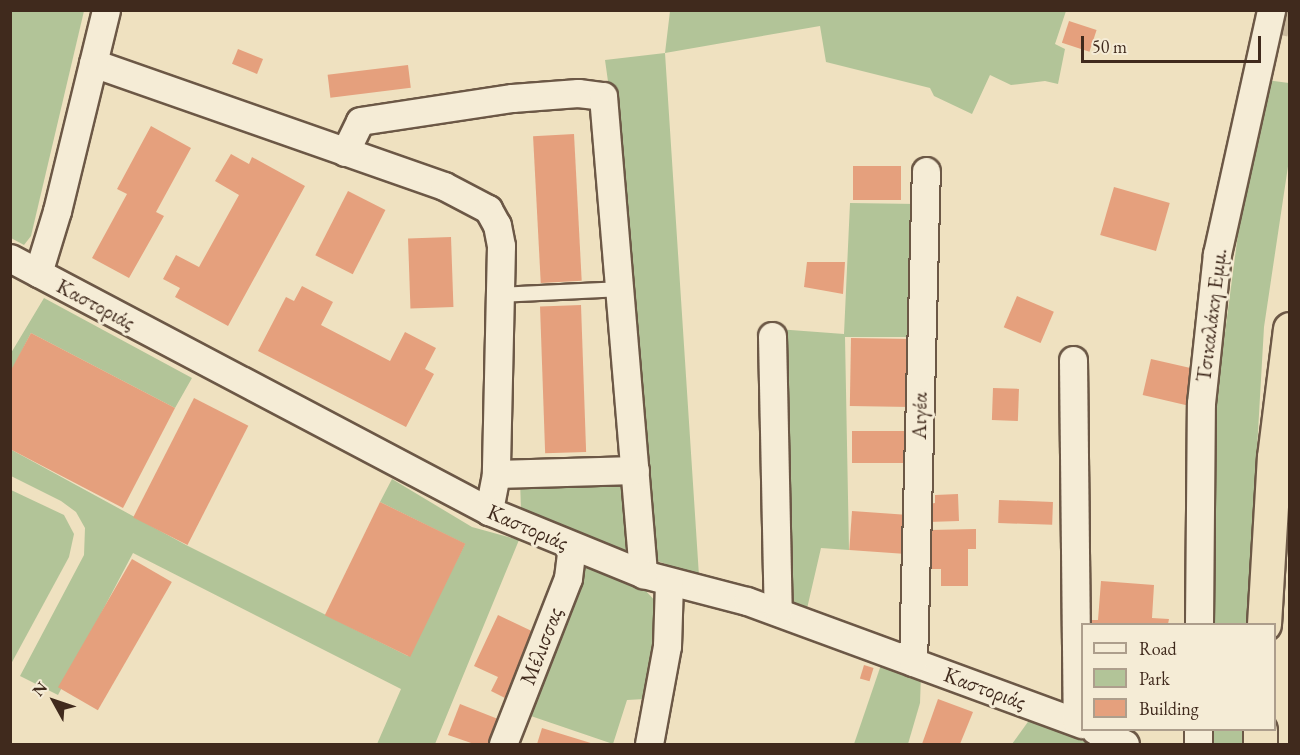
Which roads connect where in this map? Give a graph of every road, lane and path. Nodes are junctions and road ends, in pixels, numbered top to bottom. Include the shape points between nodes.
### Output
1 (106, 10) edge
2 (1271, 10) edge
3 (93, 63) junction
4 (345, 152) junction
5 (926, 171) dead end
6 (10, 258) edge
7 (38, 273) junction
8 (621, 289) junction
9 (500, 295) junction
10 (1290, 329) edge
11 (772, 336) dead end
12 (1073, 360) dead end
13 (635, 470) junction
14 (496, 474) junction
15 (489, 511) junction
16 (572, 546) junction
17 (643, 574) junction
18 (669, 583) junction
19 (778, 611) junction
20 (1082, 623) edge
21 (1199, 623) edge
22 (1264, 623) edge
23 (913, 662) junction
24 (1081, 724) edge
25 (1098, 731) edge
26 (503, 744) edge
27 (649, 744) edge
28 (1125, 744) edge

1 - 3 street
2 - 21 street, Τσικαλάκη Εμμ. via 1217,254 1201,403
3 - 4 street
3 - 7 street via 52,234
4 - 8 street via 360,122 512,98 578,93 603,96
4 - 9 street via 465,194 484,205 499,232
5 - 23 street, Αιγέα
6 - 7 street, Καστοριάς
7 - 15 street, Καστοριάς
8 - 9 lane
8 - 13 street
9 - 14 street
10 - 22 highway via 1274,457
11 - 19 street
12 - 20 street
13 - 14 street
13 - 17 street
14 - 15 street
15 - 16 street, Καστοριάς
16 - 17 street, Καστοριάς
16 - 26 street, Μέλισσας via 568,578
17 - 18 street, Καστοριάς
18 - 19 street, Καστοριάς via 734,596
18 - 27 street via 667,646
19 - 23 street, Καστοριάς
23 - 24 street, Καστοριάς
25 - 28 street, Καστοριάς

